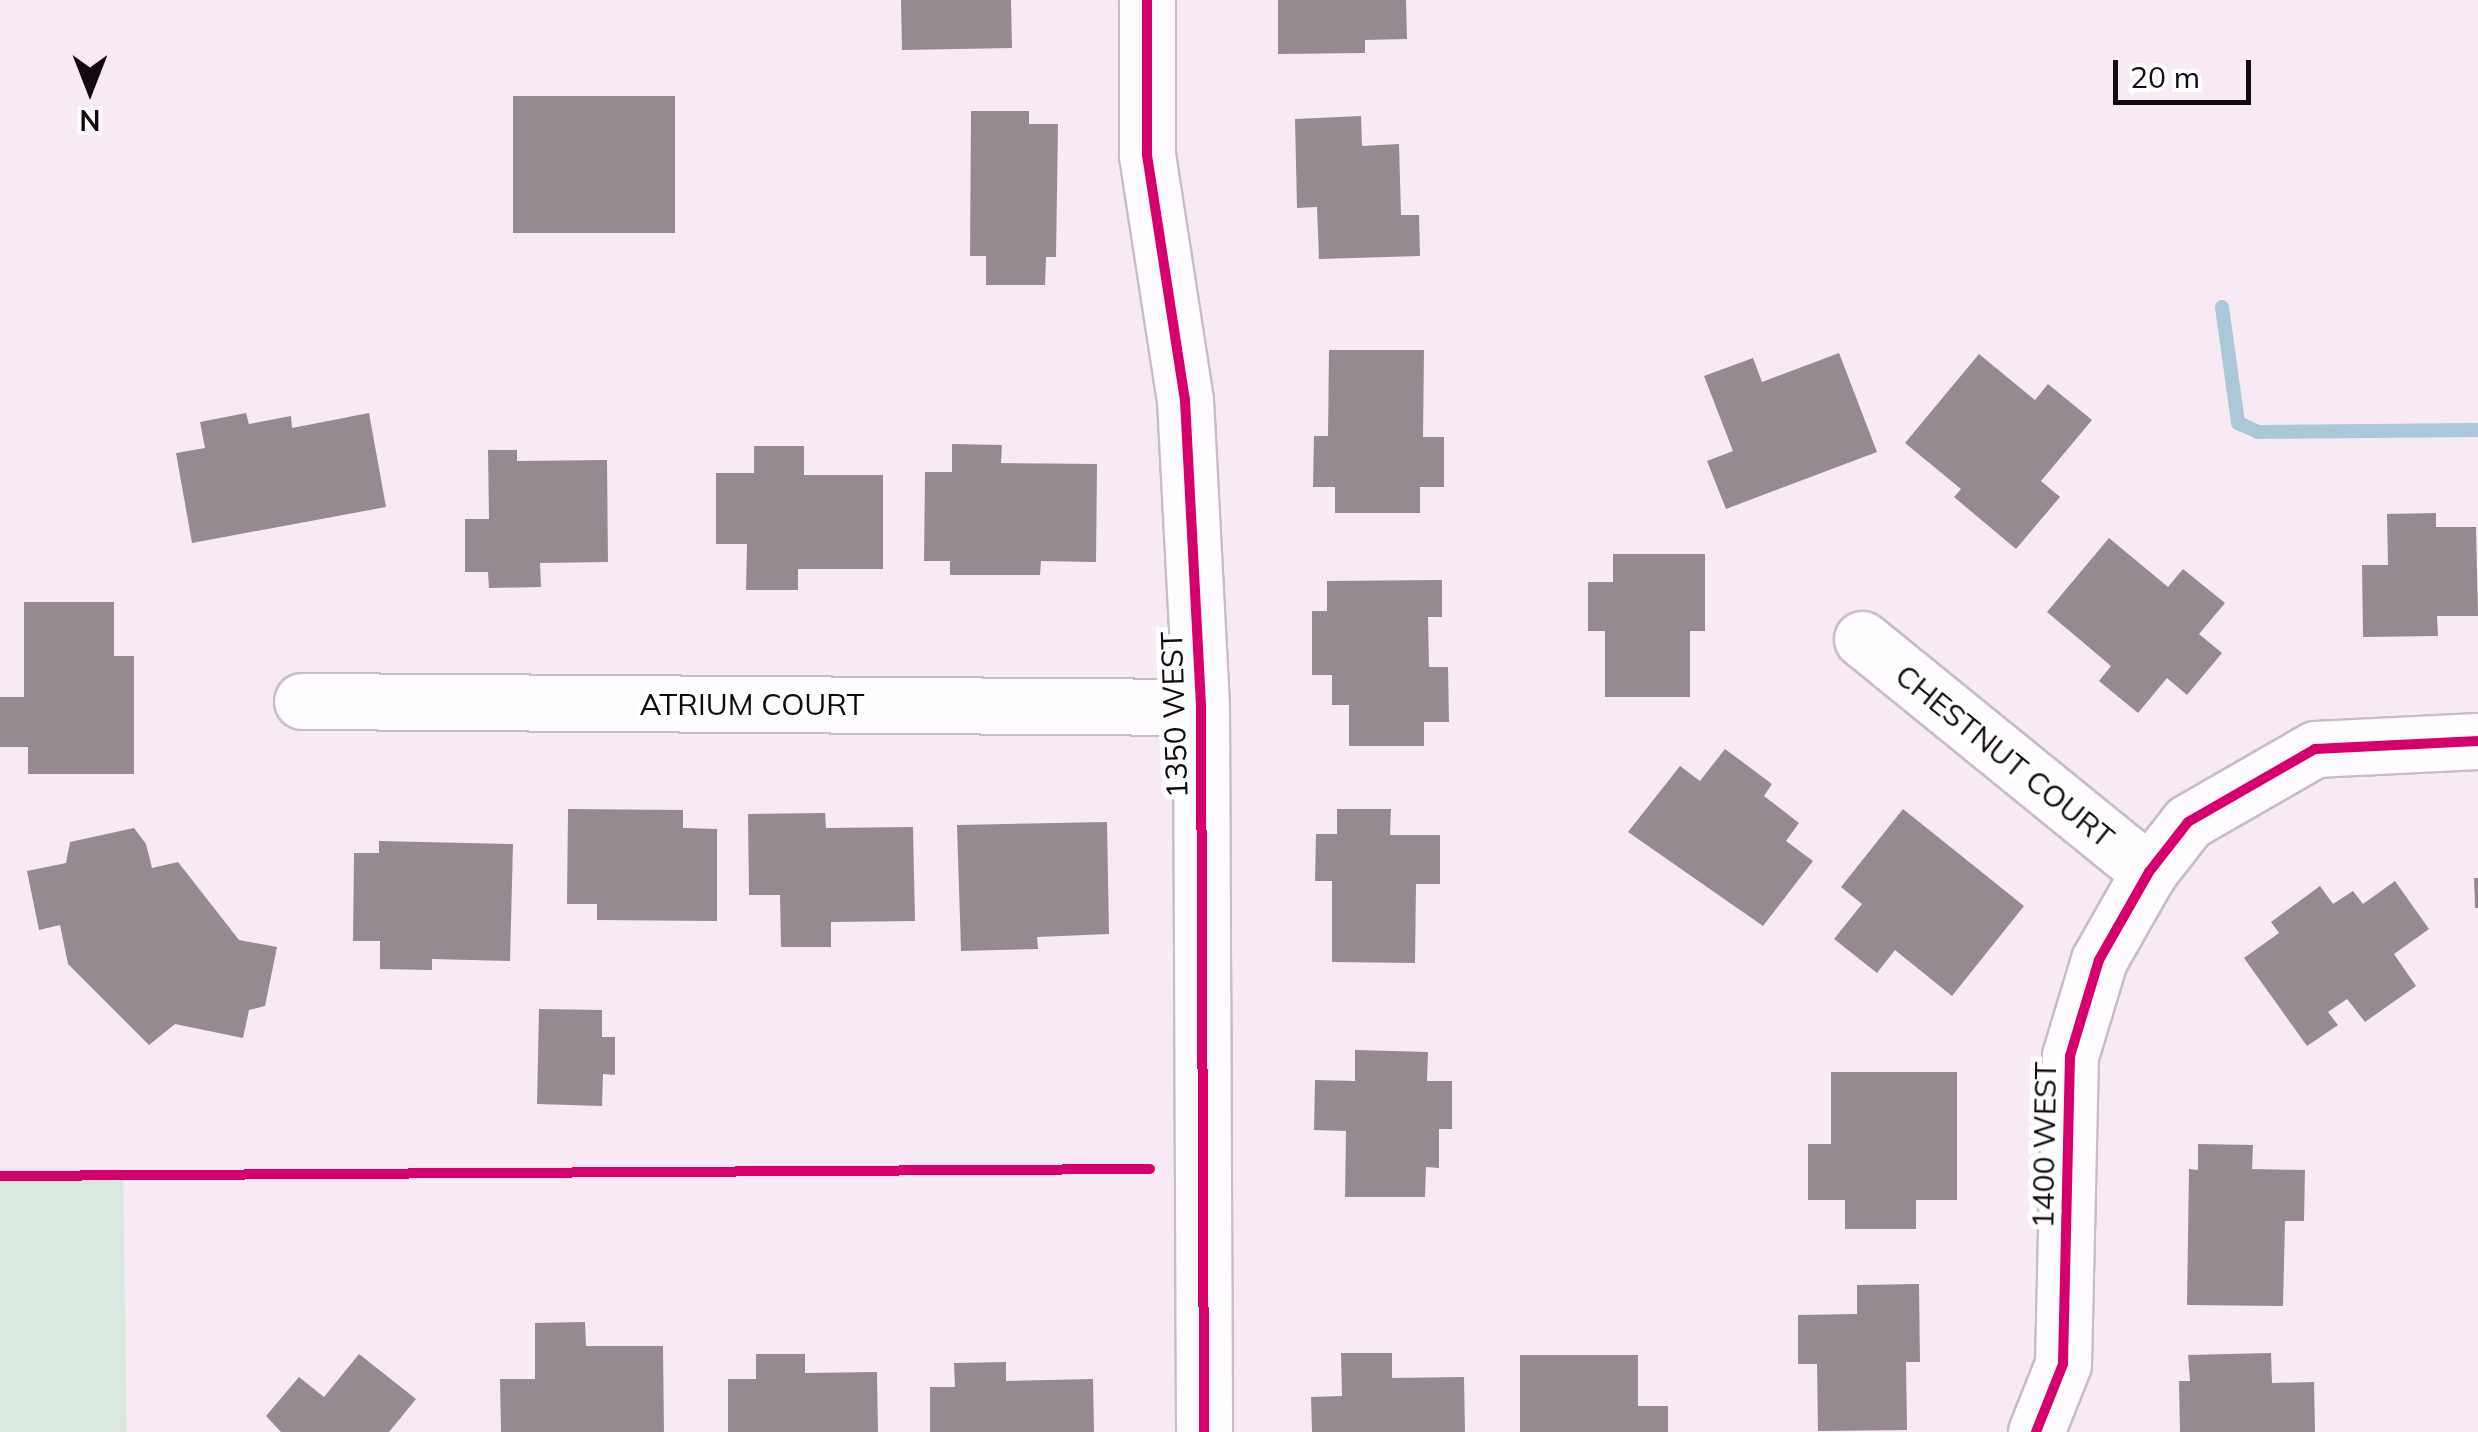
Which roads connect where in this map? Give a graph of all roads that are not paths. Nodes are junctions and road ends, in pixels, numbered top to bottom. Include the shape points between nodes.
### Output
1 (1147, 0) edge
2 (1862, 639) dead end
3 (302, 701) dead end
4 (1201, 707) junction
5 (2478, 741) edge
6 (2149, 872) junction
7 (1204, 1432) edge
8 (2036, 1432) edge

1 - 4 street, 1350 WEST via 1147,155 1185,400
2 - 6 street, CHESTNUT COURT
3 - 4 street, ATRIUM COURT
4 - 7 street, 1350 WEST
5 - 6 street, 1400 WEST via 2315,749 2188,822
6 - 8 street, 1400 WEST via 2099,960 2070,1056 2063,1364

